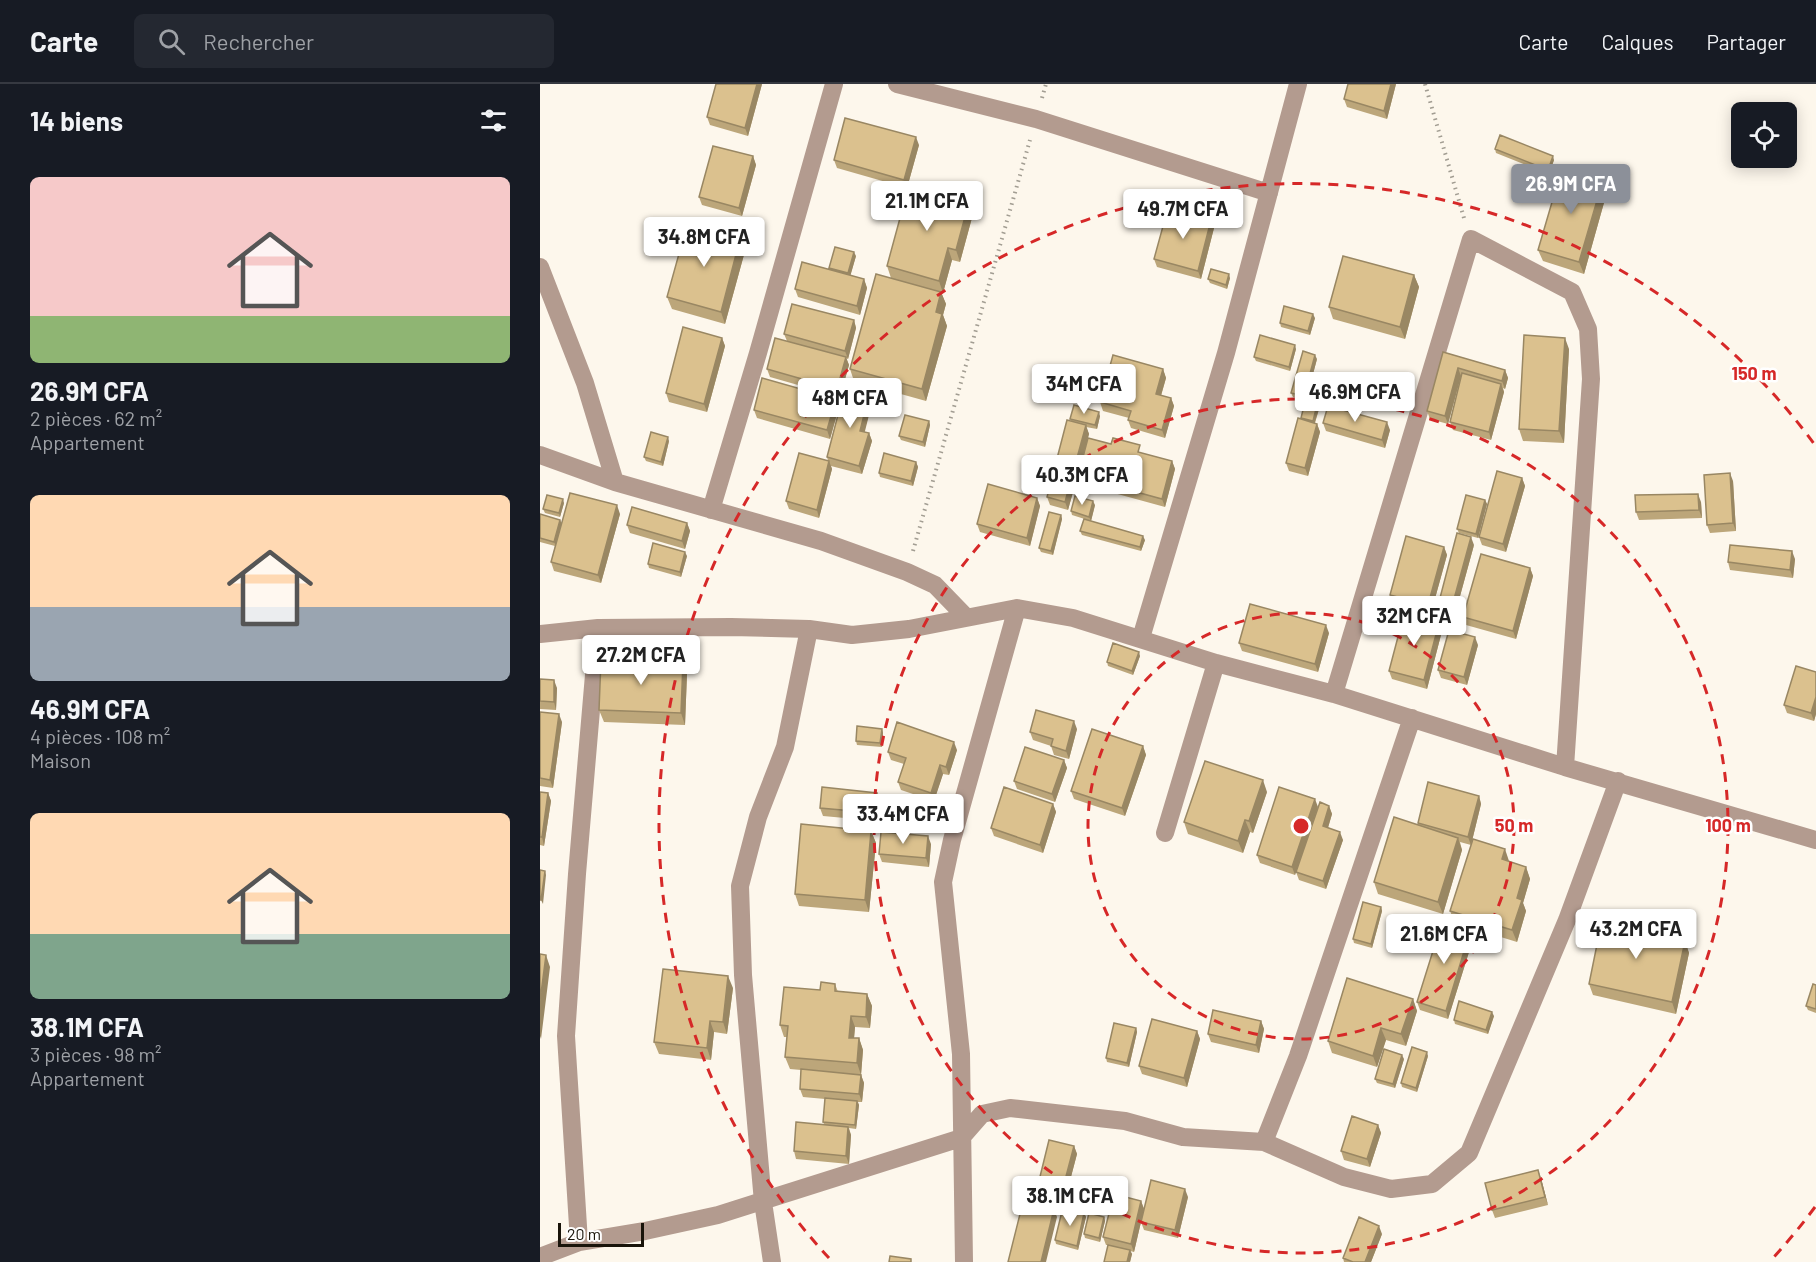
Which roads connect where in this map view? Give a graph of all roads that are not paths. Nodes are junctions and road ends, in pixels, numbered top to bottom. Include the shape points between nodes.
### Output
1 (834, 84) edge
2 (897, 84) edge
3 (1298, 84) edge
4 (1269, 193) junction
5 (540, 267) edge
6 (540, 455) edge
7 (615, 483) junction
8 (711, 510) junction
9 (1017, 608) junction
10 (965, 616) junction
11 (598, 628) junction
12 (809, 628) junction
13 (540, 634) edge
14 (1141, 638) junction
15 (1216, 663) junction
16 (1334, 694) junction
17 (1412, 718) junction
18 (1565, 767) junction
19 (1618, 781) junction
20 (1165, 833) dead end
21 (1816, 840) edge
22 (961, 1138) junction
23 (1264, 1142) junction
24 (763, 1202) junction
25 (579, 1242) junction
26 (540, 1257) edge
27 (772, 1262) edge
28 (964, 1262) edge

1 - 8 street
2 - 4 street via 1036,119
3 - 4 street
4 - 14 street
5 - 7 street via 585,383
6 - 7 street
7 - 8 street
8 - 10 street via 821,541 907,572 935,585
9 - 10 street
9 - 14 street via 1073,618
9 - 22 street via 943,882 961,1054
10 - 12 street via 909,629 852,635
11 - 12 street
11 - 13 street
11 - 25 street via 566,1036
12 - 24 street via 785,747 758,817 740,886 743,975
14 - 15 street
15 - 16 street
15 - 20 street
16 - 17 street
16 - 18 street via 1471,238 1572,292 1588,328 1591,379
17 - 18 street
17 - 23 street via 1298,1056
18 - 19 street
19 - 21 street
19 - 23 street via 1567,920 1469,1153 1432,1184 1391,1189 1344,1177
22 - 23 street via 982,1114 1010,1108 1125,1121 1184,1137
22 - 24 street
22 - 28 street
24 - 25 street via 645,1231
24 - 27 street
25 - 26 street

